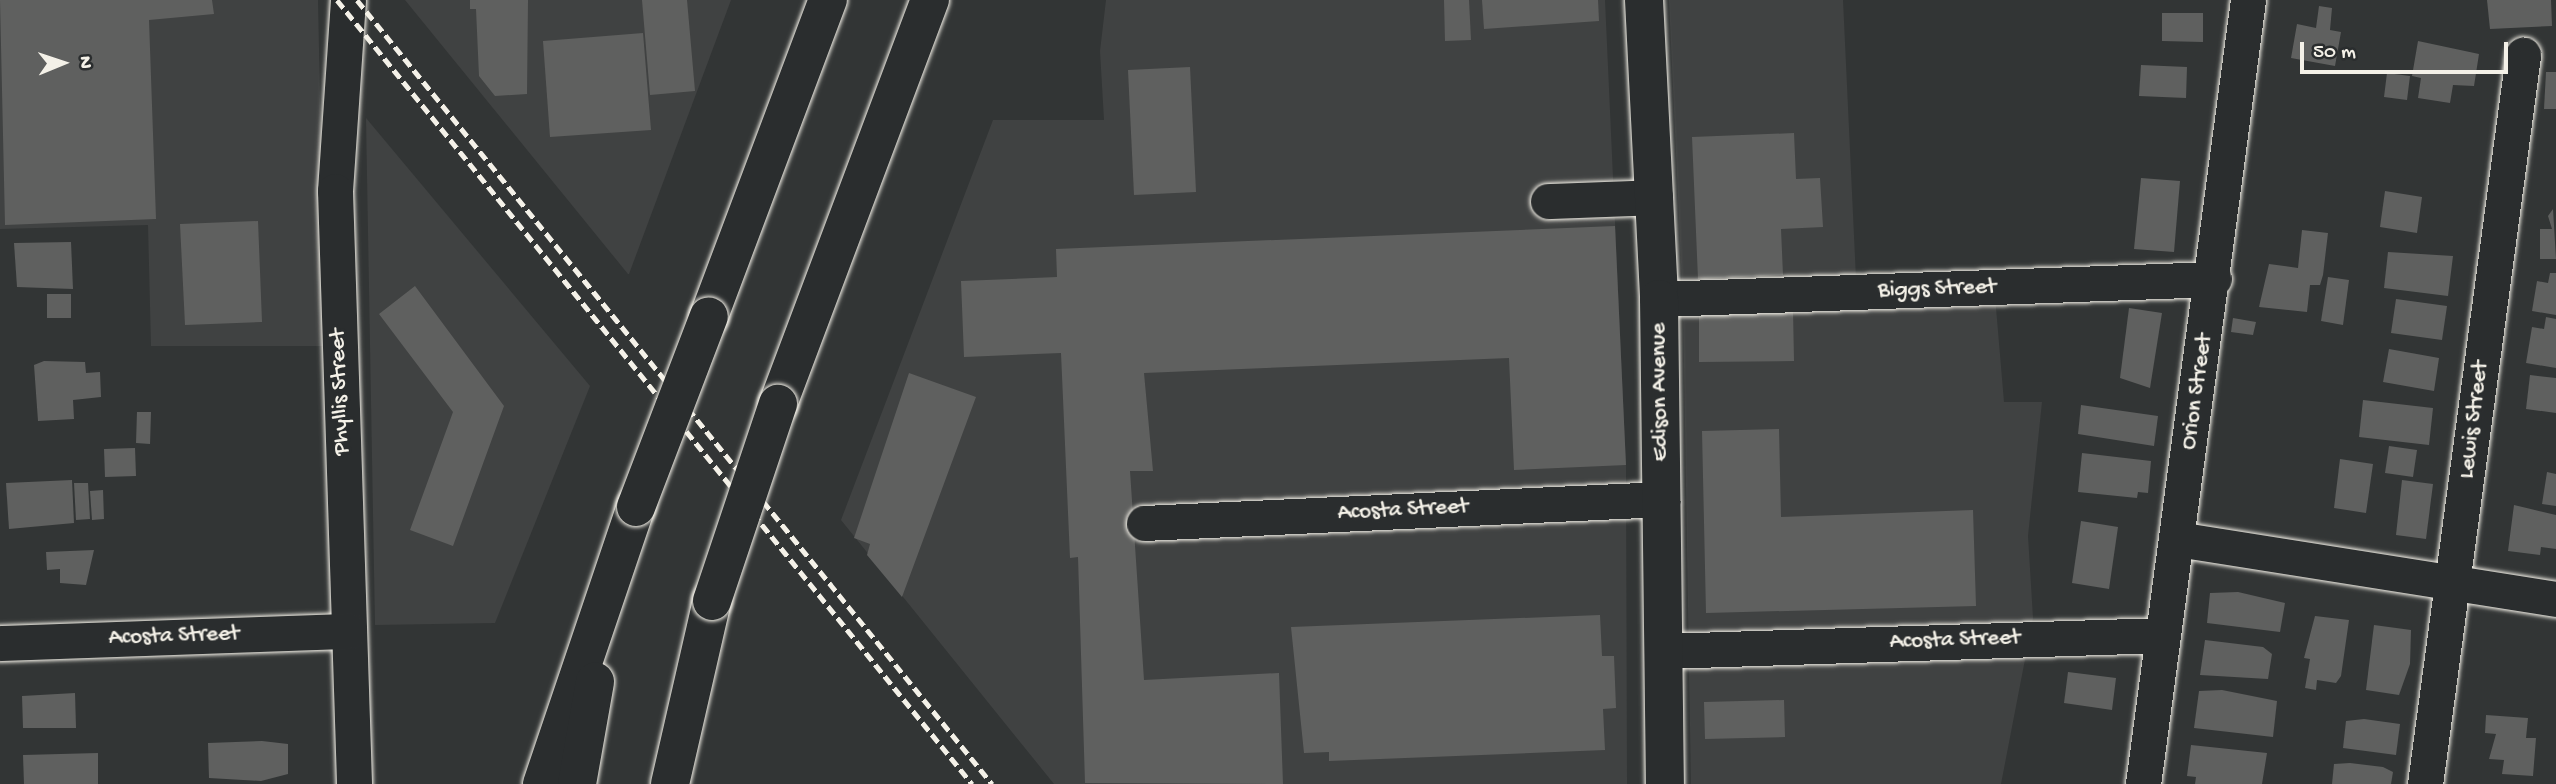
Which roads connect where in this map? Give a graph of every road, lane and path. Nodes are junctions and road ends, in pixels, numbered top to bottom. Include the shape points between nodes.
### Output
1 (348, 0) edge
2 (828, 0) edge
3 (930, 0) edge
4 (1644, 0) edge
5 (2248, 0) edge
6 (2523, 55) dead end
7 (1655, 197) junction
8 (1548, 201) dead end
9 (2214, 279) junction
10 (1660, 299) junction
11 (1662, 499) junction
12 (636, 507) junction
13 (1144, 523) dead end
14 (2177, 539) junction
15 (2454, 582) junction
16 (2556, 599) edge
17 (712, 601) junction
18 (349, 631) junction
19 (2163, 635) junction
20 (0, 643) edge
21 (1663, 651) junction
22 (354, 784) edge
23 (542, 784) edge
24 (577, 784) edge
25 (670, 784) edge
26 (689, 784) edge
27 (1665, 784) edge
28 (2143, 784) edge
29 (2426, 784) edge

1 - 18 street, Phyllis Street via 334,180
2 - 12 main road, bridge
3 - 17 main road, bridge via 778,404
4 - 7 main road, Edison Avenue
5 - 9 street, Orion Street
6 - 15 street, Lewis Street
7 - 8 street
7 - 10 main road, Edison Avenue
9 - 10 street, Biggs Street
9 - 14 street, Orion Street
10 - 11 main road, Edison Avenue
11 - 13 street, Acosta Street
11 - 21 main road, Edison Avenue
12 - 23 main road
12 - 24 main road
14 - 15 street
14 - 19 street, Orion Street
15 - 16 street
15 - 29 street, Lewis Street
17 - 25 main road
17 - 26 main road
18 - 20 street, Acosta Street
18 - 22 street, Phyllis Street
19 - 21 street, Acosta Street
19 - 28 street, Orion Street
21 - 27 main road, Edison Avenue

